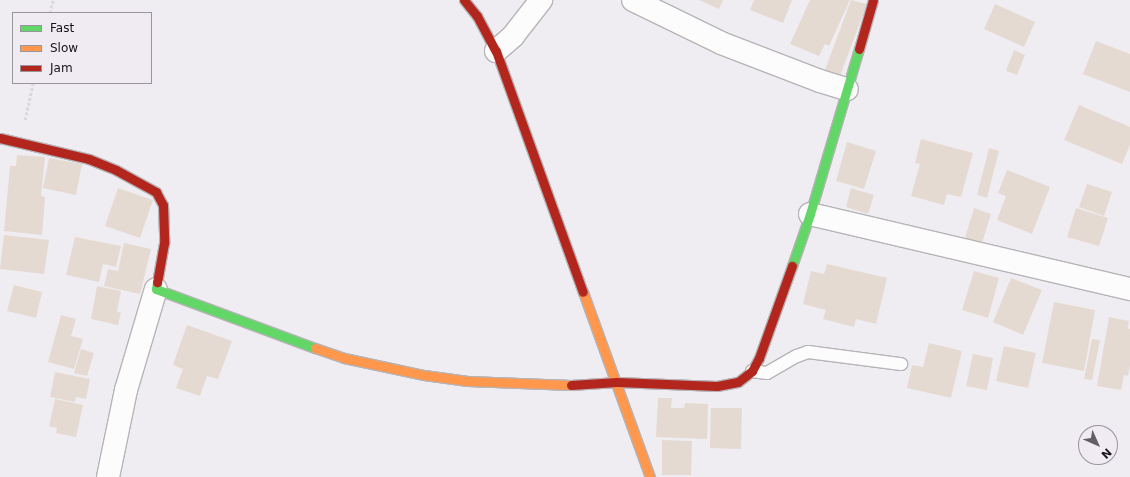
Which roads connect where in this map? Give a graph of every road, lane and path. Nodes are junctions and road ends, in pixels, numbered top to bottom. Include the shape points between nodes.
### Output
1 (53, 0) edge
2 (464, 0) edge
3 (541, 0) edge
4 (632, 0) edge
5 (873, 0) edge
6 (50, 12) edge
7 (496, 51) junction
8 (33, 84) edge
9 (847, 89) junction
10 (0, 138) edge
11 (21, 142) junction
12 (810, 214) junction
13 (156, 289) junction
14 (1130, 289) edge
15 (901, 364) dead end
16 (752, 371) junction
17 (617, 382) junction
18 (108, 477) edge
19 (650, 477) edge

1 - 6 path
2 - 7 street via 477,16
3 - 7 street via 513,36
4 - 9 street via 721,43
5 - 9 street
7 - 17 street
8 - 11 path
9 - 12 street
10 - 11 street
11 - 13 street via 89,159 116,170 156,192 163,205 164,243
12 - 14 street
12 - 16 street
13 - 17 street via 344,358 379,366 468,381 560,386
13 - 18 street via 126,390
15 - 16 lane via 808,352 767,373
16 - 17 street via 738,382 717,386
17 - 19 street

